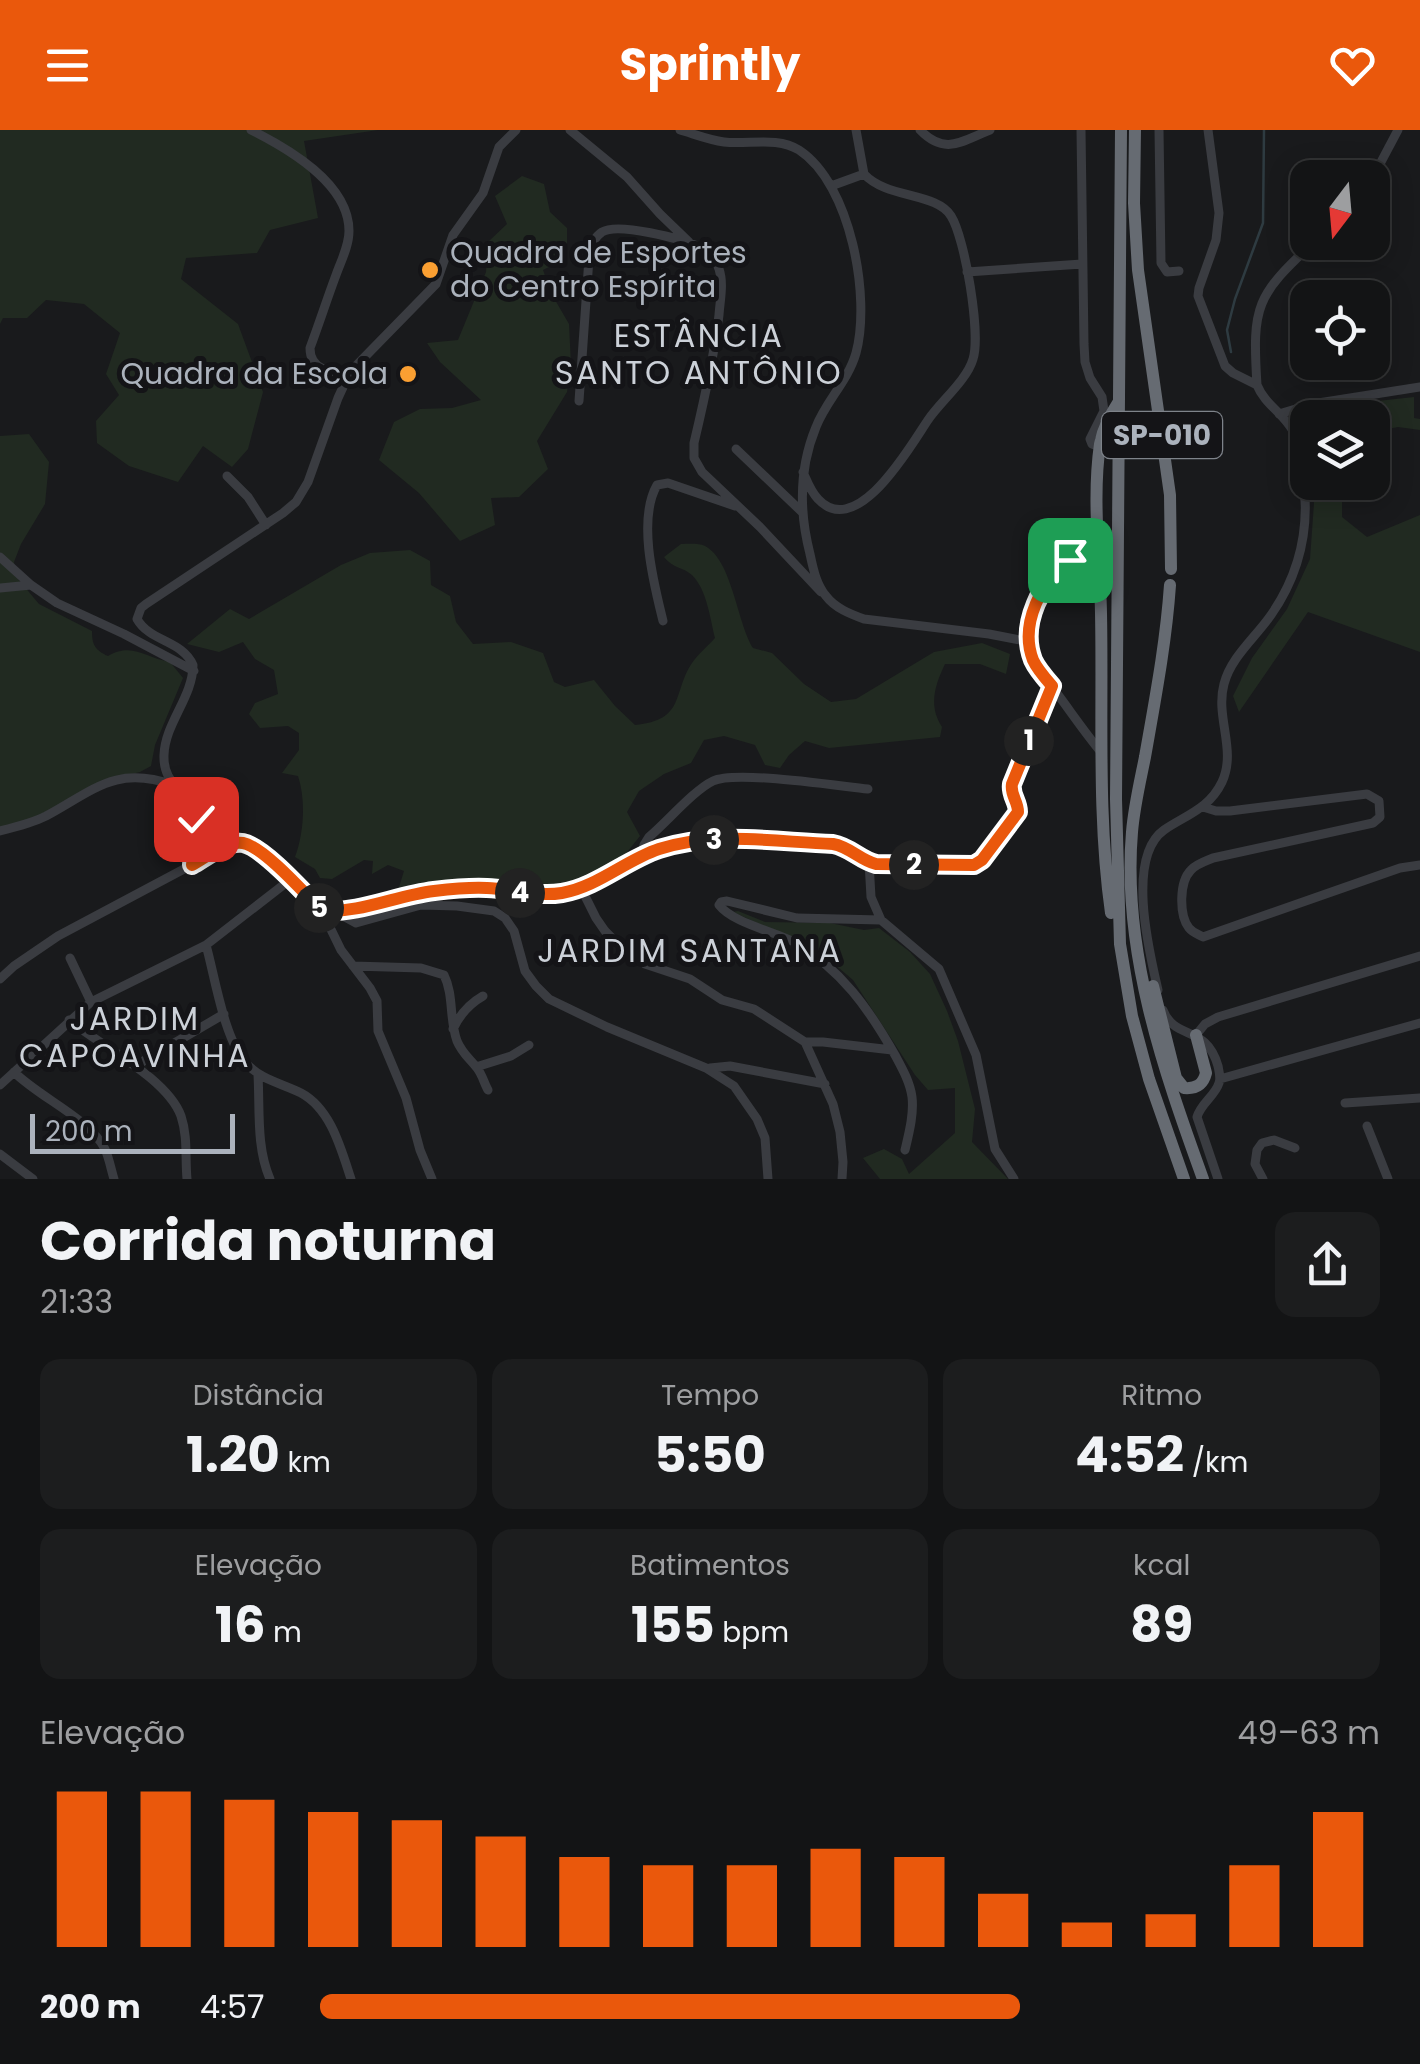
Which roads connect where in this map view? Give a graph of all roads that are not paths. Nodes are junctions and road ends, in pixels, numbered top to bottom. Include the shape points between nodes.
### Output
1 (251, 130) edge
2 (516, 130) edge
3 (570, 130) edge
4 (680, 130) edge
5 (856, 130) edge
6 (920, 130) edge
7 (990, 130) edge
8 (1081, 130) edge
9 (1121, 130) edge
10 (1134, 130) edge
11 (1159, 130) edge
12 (1208, 130) edge
13 (1398, 130) edge
14 (1382, 160) edge
15 (864, 174) junction
16 (831, 186) junction
17 (691, 244) junction
18 (1296, 260) edge
19 (1082, 264) junction
20 (1179, 271) dead end
21 (968, 272) junction
22 (350, 372) junction
23 (1257, 385) junction
24 (1420, 387) edge
25 (579, 401) dead end
26 (1118, 402) junction
27 (1279, 414) junction
28 (1100, 447) junction
29 (736, 450) dead end
30 (803, 472) junction
31 (227, 476) dead end
32 (742, 510) junction
33 (802, 512) junction
34 (266, 525) junction
35 (1098, 550) junction
36 (0, 557) edge
37 (1171, 569) dead end
38 (1170, 584) dead end
39 (31, 585) junction
40 (0, 588) edge
41 (826, 597) junction
42 (663, 621) dead end
43 (1030, 642) junction
44 (194, 671) junction
45 (1052, 686) junction
46 (1102, 753) junction
47 (172, 785) junction
48 (868, 789) dead end
49 (1203, 808) junction
50 (0, 830) edge
51 (642, 855) junction
52 (869, 862) junction
53 (192, 865) junction
54 (1420, 865) edge
55 (291, 879) junction
56 (581, 888) junction
57 (322, 911) junction
58 (342, 912) junction
59 (881, 920) junction
60 (1133, 926) junction
61 (206, 944) junction
62 (1120, 944) junction
63 (1420, 956) edge
64 (70, 958) dead end
65 (353, 966) junction
66 (0, 978) edge
67 (483, 996) dead end
68 (90, 1002) junction
69 (224, 1014) junction
70 (69, 1020) junction
71 (1420, 1023) edge
72 (453, 1029) junction
73 (1196, 1036) junction
74 (804, 1042) junction
75 (529, 1045) dead end
76 (892, 1050) junction
77 (134, 1066) junction
78 (476, 1067) junction
79 (706, 1068) junction
80 (14, 1072) junction
81 (258, 1075) junction
82 (1220, 1079) junction
83 (825, 1084) junction
84 (0, 1085) edge
85 (488, 1090) dead end
86 (1420, 1098) edge
87 (1345, 1102) dead end
88 (1367, 1126) dead end
89 (1295, 1148) dead end
90 (905, 1150) dead end
91 (0, 1154) edge
92 (32, 1179) edge
93 (114, 1179) edge
94 (188, 1179) edge
95 (270, 1179) edge
96 (351, 1179) edge
97 (432, 1179) edge
98 (768, 1179) edge
99 (842, 1179) edge
100 (1014, 1179) edge
101 (1184, 1179) edge
102 (1203, 1179) edge
103 (1218, 1179) edge
104 (1263, 1179) edge
105 (1388, 1179) edge

1 - 22 street via 307,164 343,208 348,241 310,355 324,370
2 - 22 street via 499,146 436,284
3 - 17 street
4 - 16 street via 723,142 788,145
5 - 15 street
6 - 7 street via 948,145
8 - 19 street
9 - 26 highway, SP-010
10 - 37 highway, SP-010 via 1138,270 1170,495
11 - 20 street via 1161,263 1167,272
12 - 23 street via 1220,212 1198,296 1225,366
13 - 14 street
15 - 16 street
15 - 21 street via 944,207
16 - 30 street via 854,246 860,328 854,358 816,424
17 - 25 street via 618,228 596,238
17 - 32 street via 714,258 721,276 694,458
18 - 23 street via 1258,309
19 - 21 street
19 - 28 street via 1085,362 1104,412 1090,438
21 - 30 street via 974,358 889,477 856,504 832,508 818,499
22 - 34 street via 302,493
23 - 27 street
24 - 27 street
26 - 28 highway
26 - 62 highway, SP-010
27 - 49 street via 1298,446 1305,488 1302,545 1284,594 1224,684 1228,764
28 - 35 highway
29 - 33 street
30 - 33 street
31 - 34 street
32 - 41 street
32 - 42 street via 687,488 657,485 650,500 650,558
33 - 41 street
34 - 44 street via 138,614 143,629 186,652
35 - 43 street via 1052,575 1034,610
35 - 46 highway
36 - 39 street
38 - 60 highway via 1132,830
39 - 40 street
39 - 44 street via 56,604
41 - 43 street via 864,620
43 - 45 street via 1032,658
44 - 47 street via 164,752
45 - 46 street
45 - 52 street via 1012,784 1017,816 982,860
46 - 62 highway via 1108,890
47 - 50 street via 125,777 35,821
47 - 53 street via 194,810
48 - 51 street via 717,779 649,837
49 - 54 street via 1230,811 1367,794 1381,808 1373,823 1192,868 1182,893 1186,924 1204,937
49 - 73 street via 1155,837 1143,886 1164,1016
51 - 52 street via 722,839 833,844
51 - 56 street
52 - 59 street
53 - 55 street via 243,843
53 - 66 street via 58,936
55 - 57 street
55 - 61 street
56 - 58 street via 548,894 482,887 440,891
56 - 74 street via 605,931 646,964 754,1009
57 - 58 street
57 - 65 street
58 - 79 street via 356,923 421,905 494,911 506,918 526,971 549,999
59 - 76 street via 798,918 720,905 825,966 865,1005
59 - 100 street via 939,969 976,1055 994,1149
60 - 73 highway via 1184,1088 1202,1084 1206,1073
60 - 102 highway via 1154,1029
61 - 68 street
61 - 69 street
62 - 101 highway, SP-010 via 1149,1079
63 - 73 street via 1218,1017
64 - 68 street
65 - 72 street via 444,975
65 - 97 street via 376,1001 378,1031
67 - 72 street
68 - 70 street
69 - 77 street
69 - 81 street via 243,1060
70 - 77 street
70 - 80 street
71 - 82 street
72 - 78 street
73 - 82 street via 1212,1052
74 - 76 street
74 - 83 street
75 - 78 street
76 - 90 street via 912,1096
77 - 94 street via 176,1106 186,1133
78 - 85 street
79 - 83 street via 730,1066
79 - 98 street via 734,1086 757,1119
80 - 84 street
80 - 93 street via 84,1124 103,1145
81 - 95 street via 260,1136
81 - 96 street via 315,1102
82 - 103 street via 1197,1117
83 - 99 street via 840,1132
86 - 87 street
88 - 105 street
89 - 104 street via 1262,1143 1255,1164
91 - 92 street

